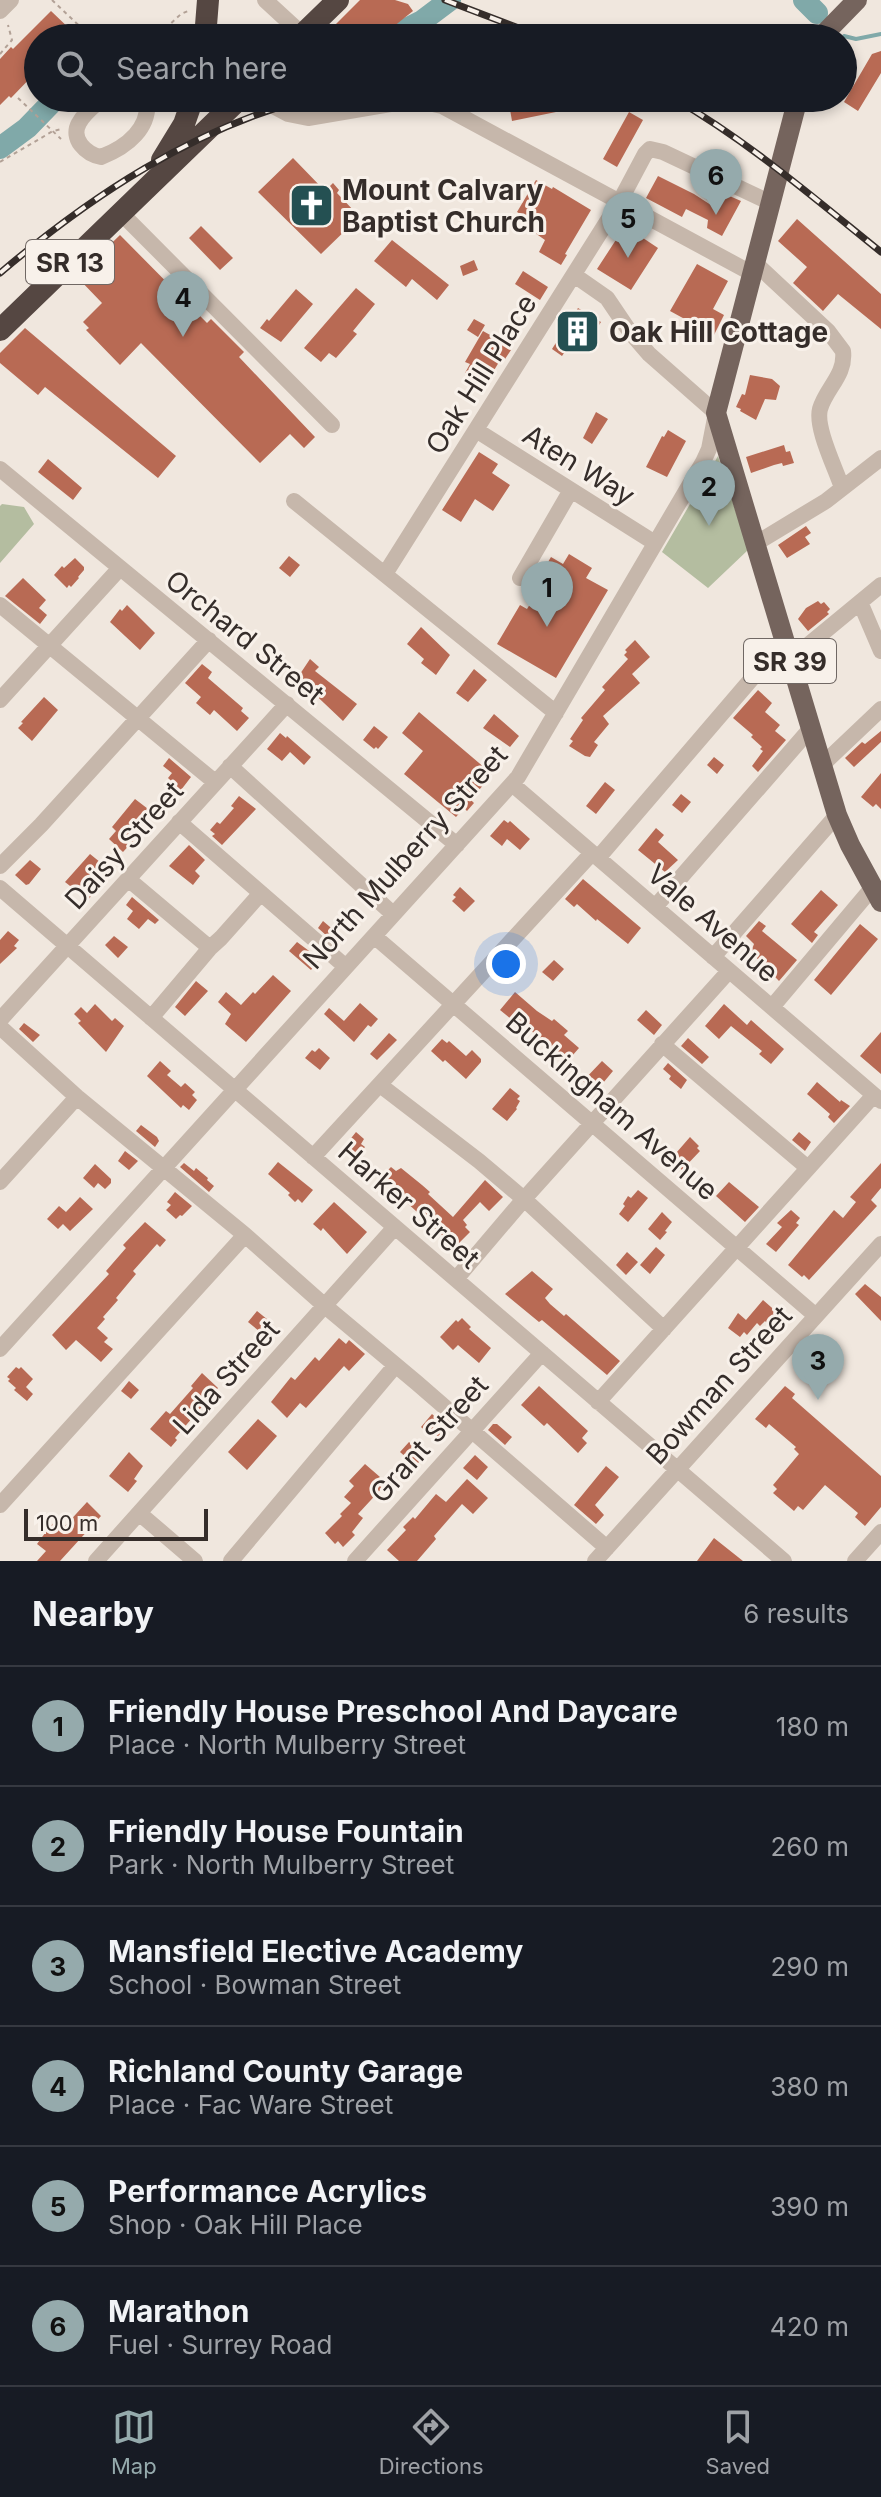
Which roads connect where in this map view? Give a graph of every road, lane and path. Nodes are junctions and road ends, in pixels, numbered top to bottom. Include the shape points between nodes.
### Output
1 (11, 0) edge
2 (52, 0) edge
3 (265, 0) edge
4 (338, 0) edge
5 (857, 0) edge
6 (5, 15) edge
7 (204, 16) edge
8 (77, 24) edge
9 (170, 24) edge
10 (289, 24) edge
11 (313, 24) edge
12 (834, 24) edge
13 (0, 54) edge
14 (18, 98) dead end
15 (24, 104) edge
16 (32, 112) edge
17 (88, 112) edge
18 (148, 112) edge
19 (187, 112) edge
20 (225, 112) edge
21 (286, 112) edge
22 (343, 112) edge
23 (453, 112) edge
24 (794, 112) edge
25 (53, 131) junction
26 (61, 139) dead end
27 (0, 162) edge
28 (139, 194) junction
29 (620, 201) junction
30 (771, 203) junction
31 (120, 212) junction
32 (754, 268) junction
33 (574, 275) junction
34 (0, 330) edge
35 (716, 413) junction
36 (332, 425) dead end
37 (476, 430) junction
38 (881, 458) edge
39 (0, 469) edge
40 (842, 488) junction
41 (571, 490) junction
42 (294, 501) dead end
43 (655, 543) junction
44 (755, 544) junction
45 (120, 568) junction
46 (385, 574) junction
47 (520, 578) dead end
48 (881, 585) edge
49 (860, 602) junction
50 (0, 605) edge
51 (209, 640) junction
52 (49, 646) junction
53 (787, 650) junction
54 (881, 651) edge
55 (0, 700) edge
56 (287, 704) junction
57 (556, 713) junction
58 (880, 713) edge
59 (137, 719) junction
60 (811, 728) junction
61 (822, 765) junction
62 (230, 766) junction
63 (215, 782) junction
64 (512, 784) junction
65 (837, 815) junction
66 (179, 822) junction
67 (457, 845) junction
68 (595, 856) junction
69 (0, 866) edge
70 (128, 879) junction
71 (0, 888) edge
72 (878, 892) edge
73 (261, 893) junction
74 (655, 907) junction
75 (393, 914) junction
76 (374, 936) junction
77 (67, 946) junction
78 (210, 948) junction
79 (713, 957) junction
80 (346, 967) junction
81 (729, 971) junction
82 (454, 1006) junction
83 (772, 1007) junction
84 (151, 1018) junction
85 (0, 1020) edge
86 (0, 1027) edge
87 (662, 1044) junction
88 (380, 1085) junction
89 (235, 1090) junction
90 (77, 1097) junction
91 (878, 1098) edge
92 (592, 1124) junction
93 (313, 1157) junction
94 (165, 1168) junction
95 (808, 1168) junction
96 (0, 1182) edge
97 (524, 1199) junction
98 (395, 1227) junction
99 (245, 1235) junction
100 (881, 1244) edge
101 (736, 1247) junction
102 (456, 1279) junction
103 (325, 1306) junction
104 (816, 1316) junction
105 (664, 1329) junction
106 (0, 1349) edge
107 (542, 1353) junction
108 (395, 1366) junction
109 (598, 1402) junction
110 (472, 1430) junction
111 (678, 1470) junction
112 (0, 1505) edge
113 (139, 1513) junction
114 (881, 1532) edge
115 (607, 1548) junction
116 (96, 1561) edge
117 (195, 1561) edge
118 (231, 1561) edge
119 (355, 1561) edge
120 (595, 1561) edge
121 (784, 1561) edge
122 (855, 1561) edge

1 - 6 street
2 - 8 path
3 - 10 street
4 - 11 highway
5 - 12 main road
6 - 13 path via 11,43
7 - 9 path via 183,12
14 - 15 path
16 - 25 path
17 - 18 street via 77,128 80,143 101,157 145,124
19 - 28 highway, SR 13
20 - 28 highway, SR 13
21 - 22 street via 308,118
23 - 29 street
24 - 30 main road, North Mulberry Street
25 - 26 path
25 - 27 path
28 - 31 highway, SR 13
29 - 30 street, Oak Hill Place via 645,154 656,149
29 - 32 street
29 - 33 street, Oak Hill Place
30 - 32 main road, North Mulberry Street
31 - 34 highway, SR 13
31 - 36 street
32 - 35 main road, North Mulberry Street
32 - 40 street via 828,331 843,351 841,370 819,417
33 - 35 street via 607,298 649,354
33 - 37 street, Oak Hill Place
35 - 43 street, North Mulberry Street via 703,462
35 - 44 main road, SR 39
37 - 41 street, Aten Way
37 - 46 street, Oak Hill Place
38 - 40 street
39 - 45 street, Orchard Street
40 - 44 street
41 - 43 street, Aten Way
41 - 47 street
42 - 46 street
43 - 57 street, North Mulberry Street
44 - 53 main road, SR 39
45 - 51 street, Orchard Street
45 - 52 street
46 - 57 street
48 - 49 street
49 - 53 street
49 - 54 street
50 - 52 street
51 - 56 street, Orchard Street
51 - 59 street
52 - 55 street
52 - 59 street
53 - 60 main road, SR 39
53 - 68 street
56 - 62 street, Daisy Street
56 - 67 street, Orchard Street
57 - 64 street, North Mulberry Street
58 - 61 street
59 - 63 street
59 - 69 street
60 - 61 main road, SR 39
60 - 74 street
61 - 65 main road, SR 39
62 - 63 street, Daisy Street
62 - 75 street
63 - 66 street, Daisy Street
64 - 67 street, North Mulberry Street
64 - 68 street, Vale Avenue
65 - 72 main road, SR 39
65 - 79 street
66 - 70 street, Daisy Street
66 - 73 street
67 - 75 street, North Mulberry Street
68 - 74 street, Vale Avenue
68 - 82 street
70 - 77 street, Daisy Street
70 - 78 street
71 - 77 street, Harker Street
72 - 83 street
73 - 78 street
73 - 80 street
74 - 79 street, Vale Avenue
75 - 76 street, North Mulberry Street
76 - 80 street, North Mulberry Street
76 - 82 street, Buckingham Avenue
77 - 84 street, Harker Street
77 - 85 street, Daisy Street
78 - 84 street
79 - 81 street, Vale Avenue
80 - 89 street, North Mulberry Street
81 - 83 street, Vale Avenue
81 - 87 street
82 - 88 street
82 - 92 street, Buckingham Avenue
83 - 91 street, Vale Avenue
84 - 89 street, Harker Street
86 - 90 street
87 - 92 street
87 - 95 street
88 - 93 street
88 - 97 street
89 - 93 street, Harker Street
89 - 94 street, North Mulberry Street
90 - 94 street
90 - 96 street
91 - 95 street
92 - 97 street
92 - 101 street, Buckingham Avenue
93 - 98 street, Harker Street
94 - 99 street
94 - 106 street, North Mulberry Street
95 - 101 street
97 - 102 street
97 - 105 street
98 - 102 street, Harker Street
98 - 103 street, Lida Street
99 - 103 street
99 - 112 street
100 - 104 street, Bowman Street
101 - 104 street, Buckingham Avenue
101 - 105 street
102 - 107 street, Harker Street
103 - 108 street
103 - 113 street, Lida Street
104 - 111 street, Bowman Street
105 - 109 street
107 - 109 street, Harker Street
107 - 110 street, Grant Street
108 - 110 street
108 - 118 street
109 - 111 street, Harker Street
110 - 115 street
110 - 119 street, Grant Street
111 - 115 street, Bowman Street
111 - 121 street, Harker Street
113 - 116 street, Lida Street
113 - 117 street
114 - 122 street
115 - 120 street, Bowman Street

